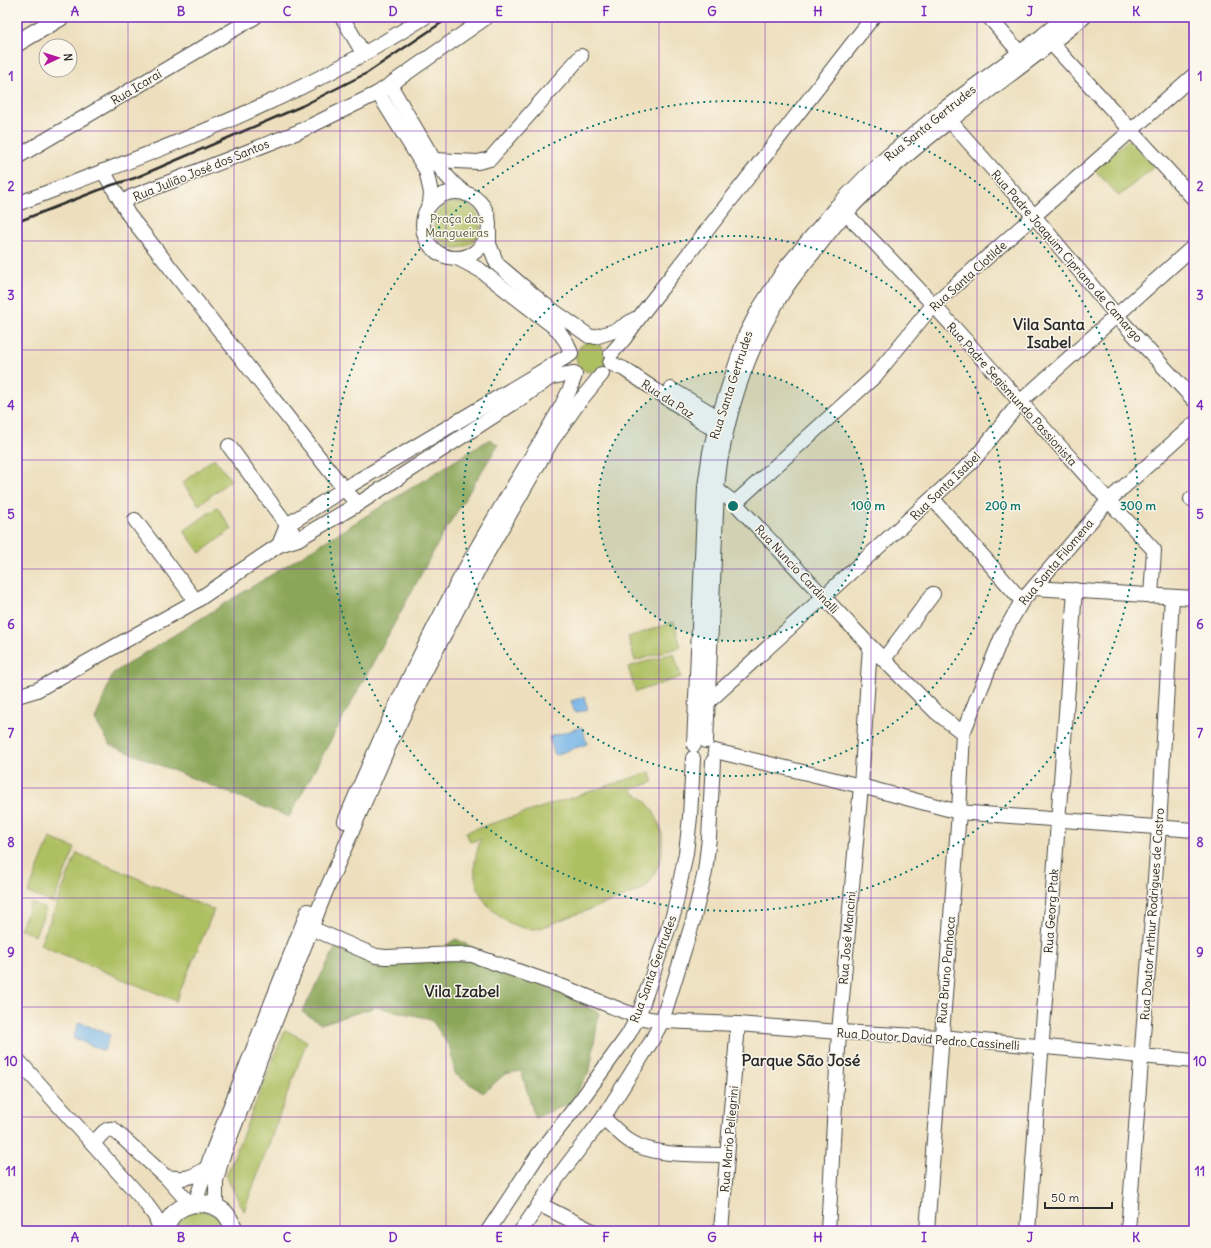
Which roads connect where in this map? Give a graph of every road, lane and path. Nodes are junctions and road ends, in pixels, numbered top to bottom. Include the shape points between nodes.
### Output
1 (61, 17) edge
2 (255, 17) edge
3 (342, 17) edge
4 (425, 17) edge
5 (487, 17) edge
6 (873, 17) edge
7 (989, 17) edge
8 (1065, 17) edge
9 (1084, 17) edge
10 (1047, 40) junction
11 (17, 43) edge
12 (363, 54) junction
13 (582, 56) dead end
14 (1023, 57) junction
15 (1194, 76) edge
16 (390, 85) junction
17 (378, 93) junction
18 (945, 116) junction
19 (1132, 130) junction
20 (17, 157) edge
21 (434, 160) junction
22 (103, 171) junction
23 (467, 194) junction
24 (1194, 198) edge
25 (122, 203) junction
26 (17, 204) edge
27 (430, 204) junction
28 (841, 210) junction
29 (1034, 216) junction
30 (489, 230) junction
31 (1194, 246) edge
32 (459, 258) junction
33 (933, 305) junction
34 (644, 311) junction
35 (1116, 315) junction
36 (592, 336) junction
37 (571, 354) junction
38 (608, 362) junction
39 (574, 374) junction
40 (1194, 400) edge
41 (1020, 402) junction
42 (1194, 424) edge
43 (722, 427) junction
44 (229, 446) dead end
45 (711, 488) junction
46 (344, 489) junction
47 (933, 499) junction
48 (1108, 501) junction
49 (735, 503) junction
50 (358, 504) junction
51 (135, 520) dead end
52 (287, 525) junction
53 (298, 539) junction
54 (279, 545) junction
55 (1034, 588) junction
56 (1075, 590) junction
57 (933, 594) dead end
58 (1151, 596) junction
59 (1172, 597) junction
60 (824, 598) junction
61 (1194, 598) edge
62 (196, 601) junction
63 (1022, 601) junction
64 (870, 646) junction
65 (884, 659) junction
66 (17, 696) edge
67 (707, 703) junction
68 (964, 732) junction
69 (698, 748) junction
70 (714, 756) junction
71 (861, 786) junction
72 (959, 812) junction
73 (1058, 819) junction
74 (1159, 827) junction
75 (1194, 830) edge
76 (311, 928) junction
77 (638, 1017) junction
78 (662, 1021) junction
79 (738, 1024) junction
80 (839, 1032) junction
81 (941, 1037) junction
82 (1041, 1047) junction
83 (1141, 1056) junction
84 (17, 1059) edge
85 (1194, 1061) edge
86 (603, 1118) junction
87 (93, 1144) junction
88 (727, 1155) junction
89 (208, 1167) junction
90 (166, 1177) junction
91 (193, 1203) junction
92 (539, 1204) junction
93 (216, 1207) junction
94 (161, 1231) edge
95 (164, 1231) edge
96 (235, 1231) edge
97 (488, 1231) edge
98 (521, 1231) edge
99 (592, 1231) edge
100 (721, 1231) edge
101 (828, 1231) edge
102 (927, 1231) edge
103 (1028, 1231) edge
104 (1128, 1231) edge

1 - 11 main road
2 - 20 street, Rua Icaraí
3 - 12 street
4 - 12 street
5 - 16 street, Rua Julião José dos Santos
6 - 34 street
7 - 14 street
8 - 10 street, Rua Santa Gertrudes
9 - 10 street, Rua Santa Gertrudes
10 - 14 street, Rua Santa Gertrudes
10 - 19 street
12 - 22 street via 261,106
13 - 21 street via 490,159 478,162
14 - 18 street, Rua Santa Gertrudes
15 - 19 street, Rua Santa Clotilde
16 - 17 street, Rua Julião José dos Santos
16 - 21 street
17 - 25 street, Rua Julião José dos Santos via 298,132 131,197
17 - 27 street via 426,170 431,192
18 - 28 street, Rua Santa Gertrudes via 874,168
18 - 29 street, Rua Padre Joaquim Cipriano de Camargo
19 - 24 street
19 - 29 street, Rua Santa Clotilde
21 - 23 street via 454,184
22 - 25 street
22 - 26 street
23 - 27 street via 458,191 447,192
23 - 30 street via 478,200 485,208
25 - 46 street, Rua Julião José dos Santos via 128,214
27 - 32 street via 424,214 424,236 438,254 448,258
28 - 33 street, Rua Padre Segismundo Passionista
28 - 43 street, Rua Santa Gertrudes via 786,267 760,307 746,334
29 - 33 street, Rua Santa Clotilde
29 - 35 street, Rua Padre Joaquim Cipriano de Camargo
30 - 32 street via 479,249 470,256
30 - 36 street via 489,244 497,264 544,304
31 - 35 street, Rua Santa Isabel
32 - 37 street via 480,270 558,330
33 - 41 street, Rua Padre Segismundo Passionista
33 - 49 street, Rua Santa Clotilde via 875,376
34 - 36 street via 622,328
34 - 38 street
35 - 40 street, Rua Padre Joaquim Cipriano de Camargo
35 - 41 street, Rua Santa Isabel
36 - 37 street via 577,342
36 - 38 street via 606,343
37 - 39 street
37 - 46 street
38 - 39 street via 595,376
38 - 43 street, Rua da Paz
38 - 76 street via 551,442 481,564 420,680 391,741
39 - 50 street via 551,377
39 - 89 street via 562,405 448,602 376,748 284,969
41 - 47 street, Rua Santa Isabel via 973,462
41 - 48 street, Rua Padre Segismundo Passionista
42 - 48 street, Rua Santa Filomena
43 - 45 street, Rua Santa Gertrudes via 710,452
44 - 52 street
45 - 49 street, Rua Nuncio Cardinalli
45 - 67 street, Rua Santa Gertrudes
45 - 69 street, Rua Santa Gertrudes
46 - 50 street, Rua Julião José dos Santos
46 - 52 street
47 - 60 street, Rua Santa Isabel
47 - 63 street
48 - 55 street, Rua Santa Filomena
48 - 58 street, Rua Padre Segismundo Passionista via 1154,550
49 - 60 street, Rua Nuncio Cardinalli
50 - 53 street
51 - 62 street
52 - 53 street
52 - 54 street
53 - 54 street
54 - 62 street
55 - 56 street
55 - 63 street, Rua Santa Filomena
56 - 58 street
56 - 73 street, Rua Georg Ptak
57 - 65 street
58 - 59 street
59 - 61 street
59 - 74 street, Rua Doutor Arthur Rodrigues de Castro
60 - 64 street, Rua Nuncio Cardinalli
60 - 67 street, Rua Santa Isabel
62 - 66 street via 37,690
63 - 68 street, Rua Santa Filomena via 1002,636
64 - 65 street, Rua Nuncio Cardinalli
64 - 71 street, Rua José Mancini
65 - 68 street, Rua Nuncio Cardinalli via 937,713
67 - 69 street, Rua Santa Gertrudes
68 - 72 street, Rua Bruno Panhoca
69 - 70 street via 710,742 714,746
69 - 70 street via 700,764 707,764
69 - 77 street, Rua Santa Gertrudes via 686,853 675,904
70 - 71 street
70 - 78 street, Rua Santa Gertrudes via 705,872 693,921
71 - 72 street
71 - 80 street, Rua José Mancini
72 - 73 street
72 - 81 street, Rua Bruno Panhoca
73 - 74 street
73 - 82 street, Rua Georg Ptak
74 - 75 street
74 - 83 street, Rua Doutor Arthur Rodrigues de Castro
76 - 77 street, Rua Doutor David Pedro Cassinelli via 376,956 472,954
76 - 93 street via 222,1158 216,1181
77 - 78 street, Rua Doutor David Pedro Cassinelli
77 - 97 street, Rua Santa Gertrudes via 628,1035 538,1155
78 - 79 street, Rua Doutor David Pedro Cassinelli
78 - 86 street, Rua Santa Gertrudes
79 - 80 street, Rua Doutor David Pedro Cassinelli
79 - 88 street, Rua Mario Pellegrini
80 - 81 street, Rua Doutor David Pedro Cassinelli
80 - 101 street, Rua José Mancini
81 - 82 street, Rua Doutor David Pedro Cassinelli
81 - 102 street, Rua Bruno Panhoca
82 - 83 street, Rua Doutor David Pedro Cassinelli
82 - 103 street, Rua Georg Ptak
83 - 85 street, Rua Doutor David Pedro Cassinelli
83 - 104 street, Rua Doutor Arthur Rodrigues de Castro
84 - 87 street
86 - 88 street via 632,1142 656,1152
86 - 92 street, Rua Santa Gertrudes
87 - 90 street via 111,1128
87 - 94 street via 144,1201 155,1216
88 - 100 street, Rua Mario Pellegrini
89 - 90 street via 190,1178
89 - 91 street
90 - 91 street
91 - 93 main road
91 - 95 main road via 179,1209 171,1217
92 - 98 street, Rua Santa Gertrudes
92 - 99 street
93 - 96 main road via 225,1213

